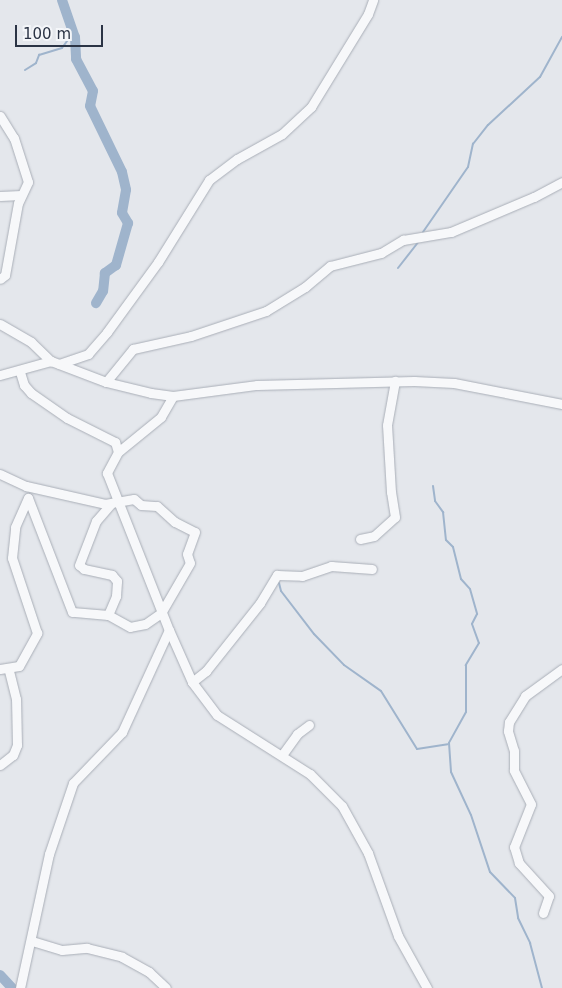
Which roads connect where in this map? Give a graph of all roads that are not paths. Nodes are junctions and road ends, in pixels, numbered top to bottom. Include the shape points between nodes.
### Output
1 (373, 0) edge
2 (0, 116) edge
3 (562, 182) edge
4 (0, 196) edge
5 (21, 196) junction
6 (0, 279) edge
7 (0, 324) edge
8 (55, 363) junction
9 (20, 372) junction
10 (0, 376) edge
11 (395, 380) junction
12 (106, 382) junction
13 (172, 396) junction
14 (562, 404) edge
15 (118, 452) junction
16 (0, 474) edge
17 (26, 486) junction
18 (28, 498) junction
19 (114, 504) junction
20 (360, 539) dead end
21 (372, 569) dead end
22 (162, 613) junction
23 (108, 615) junction
24 (169, 630) junction
25 (4, 669) edge
26 (562, 669) edge
27 (192, 682) junction
28 (309, 725) dead end
29 (282, 755) junction
30 (0, 765) edge
31 (543, 913) dead end
32 (32, 940) junction
33 (20, 988) edge
34 (166, 988) edge
35 (427, 988) edge

1 - 8 street via 365,19 311,107 282,134 237,159 209,180 158,262 107,332 88,354
2 - 5 street via 14,138 27,175 28,182
3 - 12 street via 534,198 451,232 403,240 381,253 330,266 305,287 266,311 191,336 133,349
4 - 5 street
5 - 6 street via 4,275
7 - 8 street via 31,342
8 - 9 street
8 - 12 street
9 - 10 street
9 - 15 street via 31,393 67,418 115,442
11 - 13 street via 257,385
11 - 14 street via 454,383
11 - 20 street via 387,425 391,492 396,517 374,536
12 - 13 street
13 - 15 street via 161,417
15 - 19 street via 107,473
16 - 17 street
17 - 18 street
17 - 19 street
18 - 23 street via 48,552 60,574 68,608 72,612
18 - 25 street via 16,527 12,558 37,633 19,666
19 - 22 street
19 - 22 street via 134,499 141,505 158,506 175,522 195,532 187,554 190,563
19 - 23 street via 96,521 79,565 112,575 116,581 116,596
21 - 27 street via 330,566 302,576 277,575 260,603 206,671
22 - 23 street via 145,624 130,627
22 - 24 street
24 - 27 street
24 - 32 street via 122,732 73,783 49,854
25 - 30 street via 16,699 17,745 13,755
26 - 31 street via 526,696 509,722 508,731 514,751 514,770 531,804 514,848 519,863 549,896
27 - 29 street via 223,722
28 - 29 street via 297,734
29 - 35 street via 320,782 351,819 368,853 398,936
32 - 33 street
32 - 34 street via 62,950 87,948 122,957 148,972

